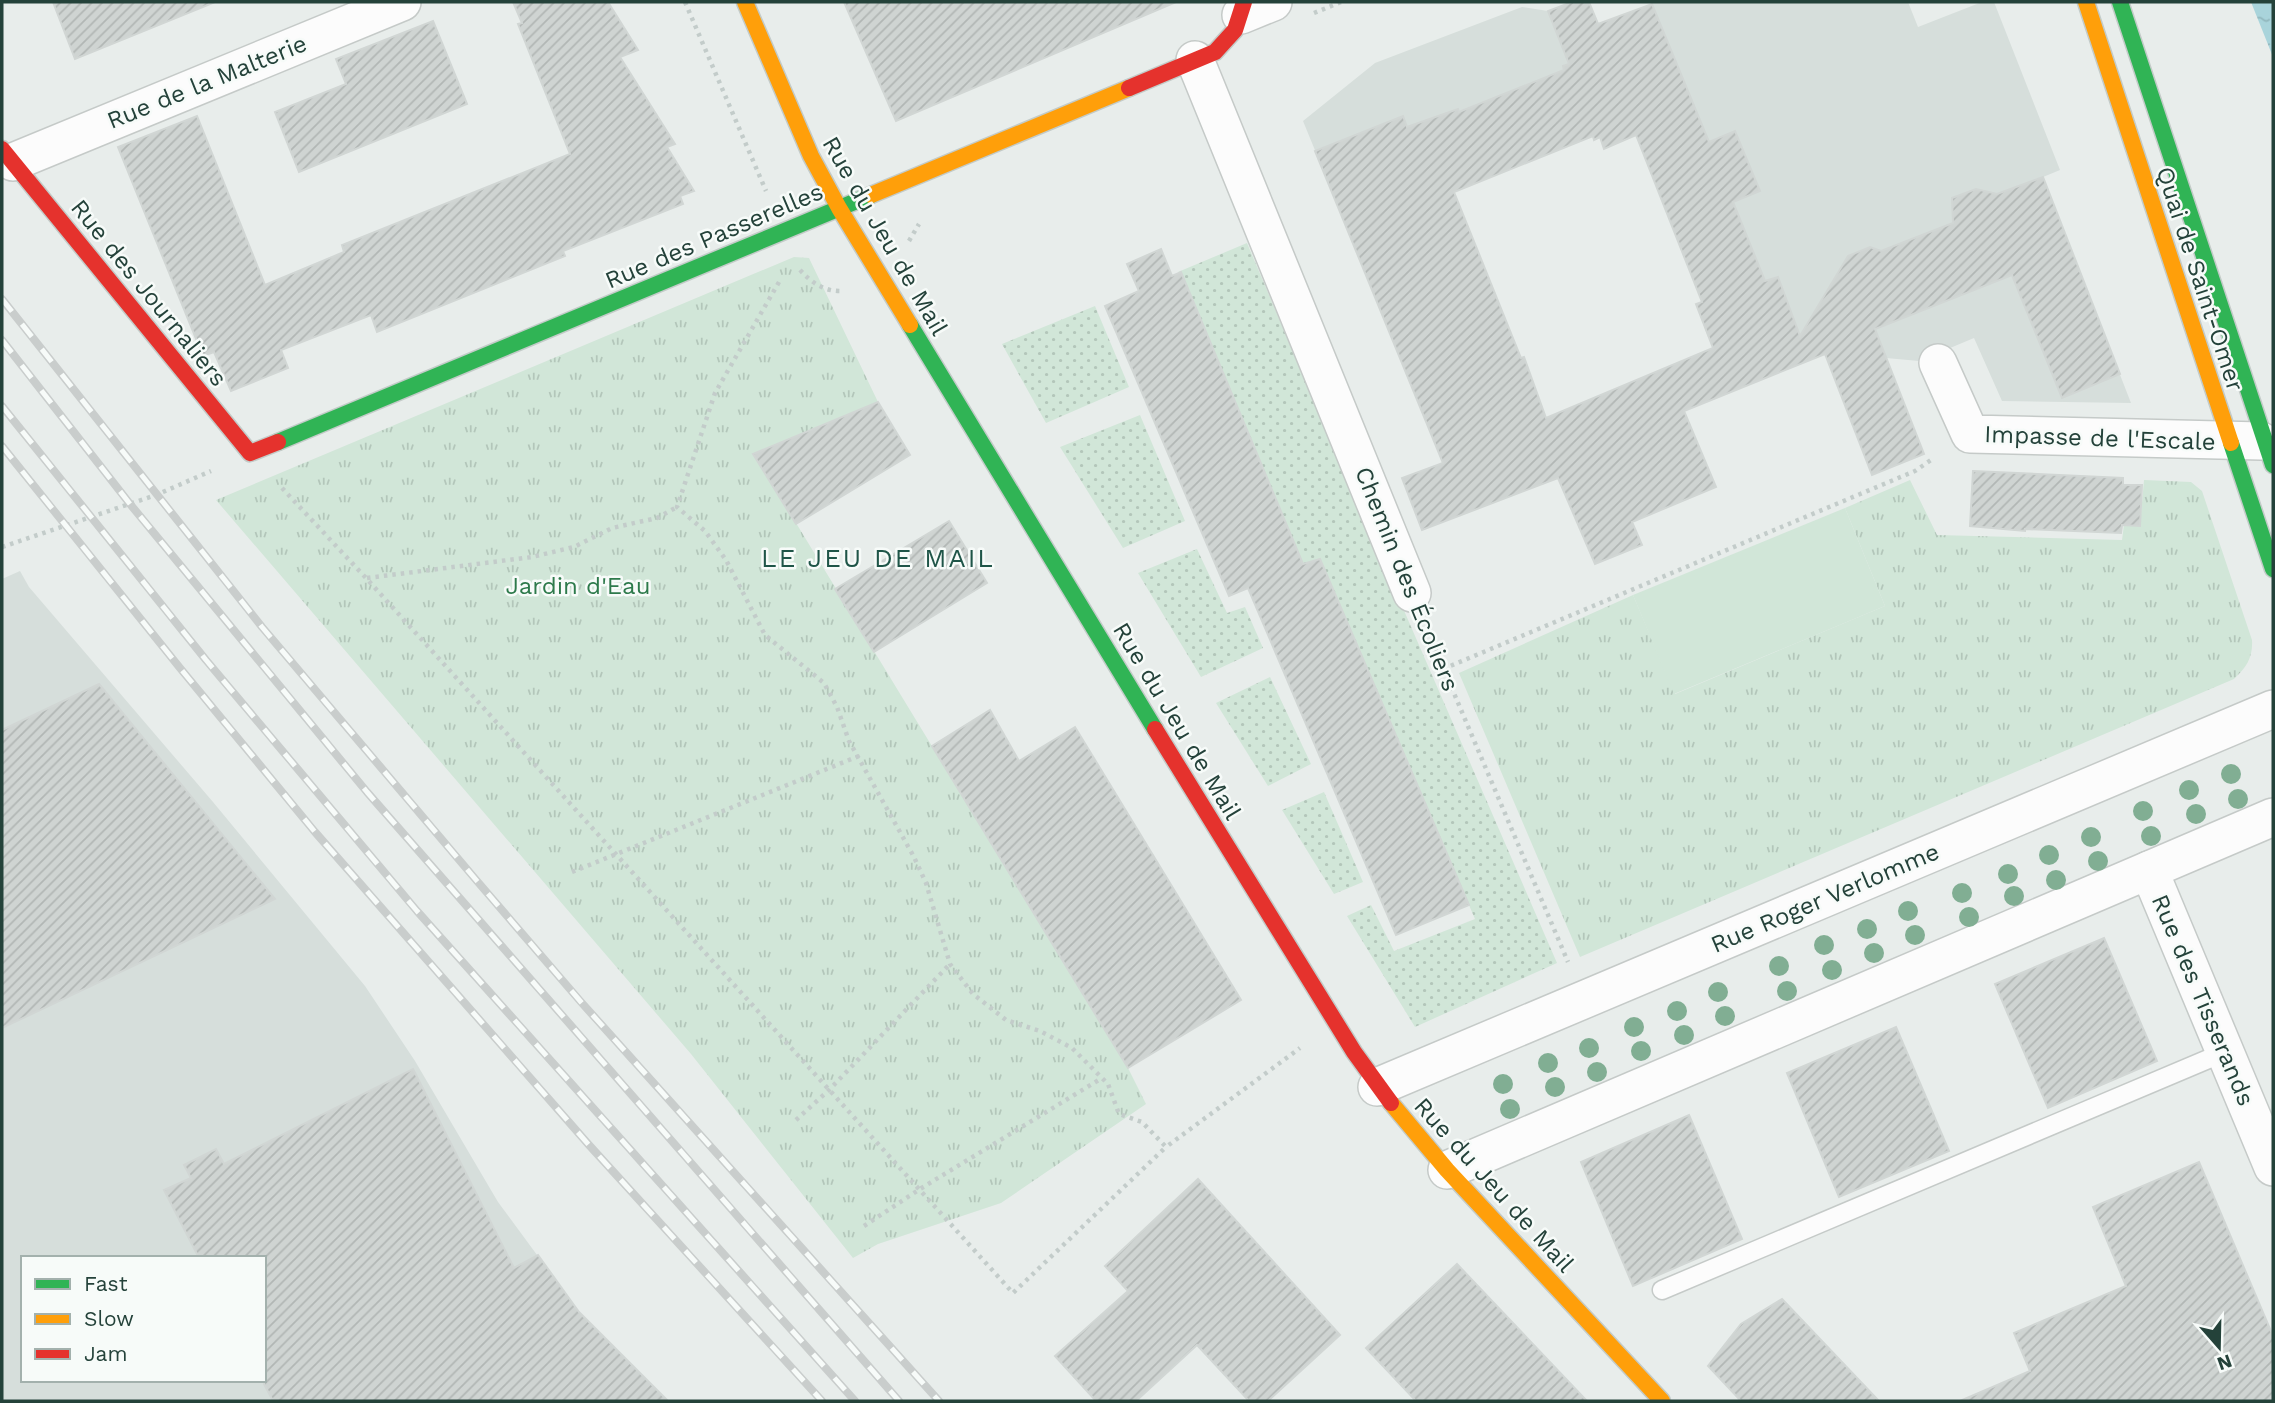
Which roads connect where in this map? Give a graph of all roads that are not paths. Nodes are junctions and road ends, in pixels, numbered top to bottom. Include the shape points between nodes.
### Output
1 (402, 2) edge
2 (745, 2) edge
3 (2086, 2) edge
4 (2120, 2) edge
5 (1253, 6) edge
6 (1195, 60) junction
7 (7, 156) edge
8 (839, 208) junction
9 (1938, 363) dead end
10 (2256, 450) edge
11 (250, 453) joint
12 (2273, 569) edge
13 (1412, 593) road end
14 (2273, 709) edge
15 (2273, 817) edge
16 (2149, 870) junction
17 (2225, 1052) junction
18 (1377, 1087) junction
19 (2273, 1167) edge
20 (1447, 1170) junction
21 (1662, 1290) dead end
22 (1662, 1401) edge

1 - 7 street, Rue de la Malterie
2 - 8 street, Rue du Jeu de Mail via 811,156
3 - 10 street, Quai de Saint-Omer
4 - 10 street, Quai de Saint-Omer
5 - 6 street, Rue des Passerelles via 1225,45
6 - 8 street, Rue des Passerelles
6 - 13 street, Chemin des Écoliers
7 - 11 street, Rue des Journaliers
8 - 11 street, Rue des Passerelles
8 - 18 street, Rue du Jeu de Mail
9 - 10 street, Impasse de l'Escale via 1970,434
10 - 12 street, Quai de Saint-Omer
14 - 18 street, Rue Roger Verlomme
15 - 16 street
16 - 17 street, Rue des Tisserands
16 - 20 street
17 - 19 street, Rue des Tisserands
17 - 21 lane
18 - 20 street, Rue du Jeu de Mail
20 - 22 street, Rue du Jeu de Mail

